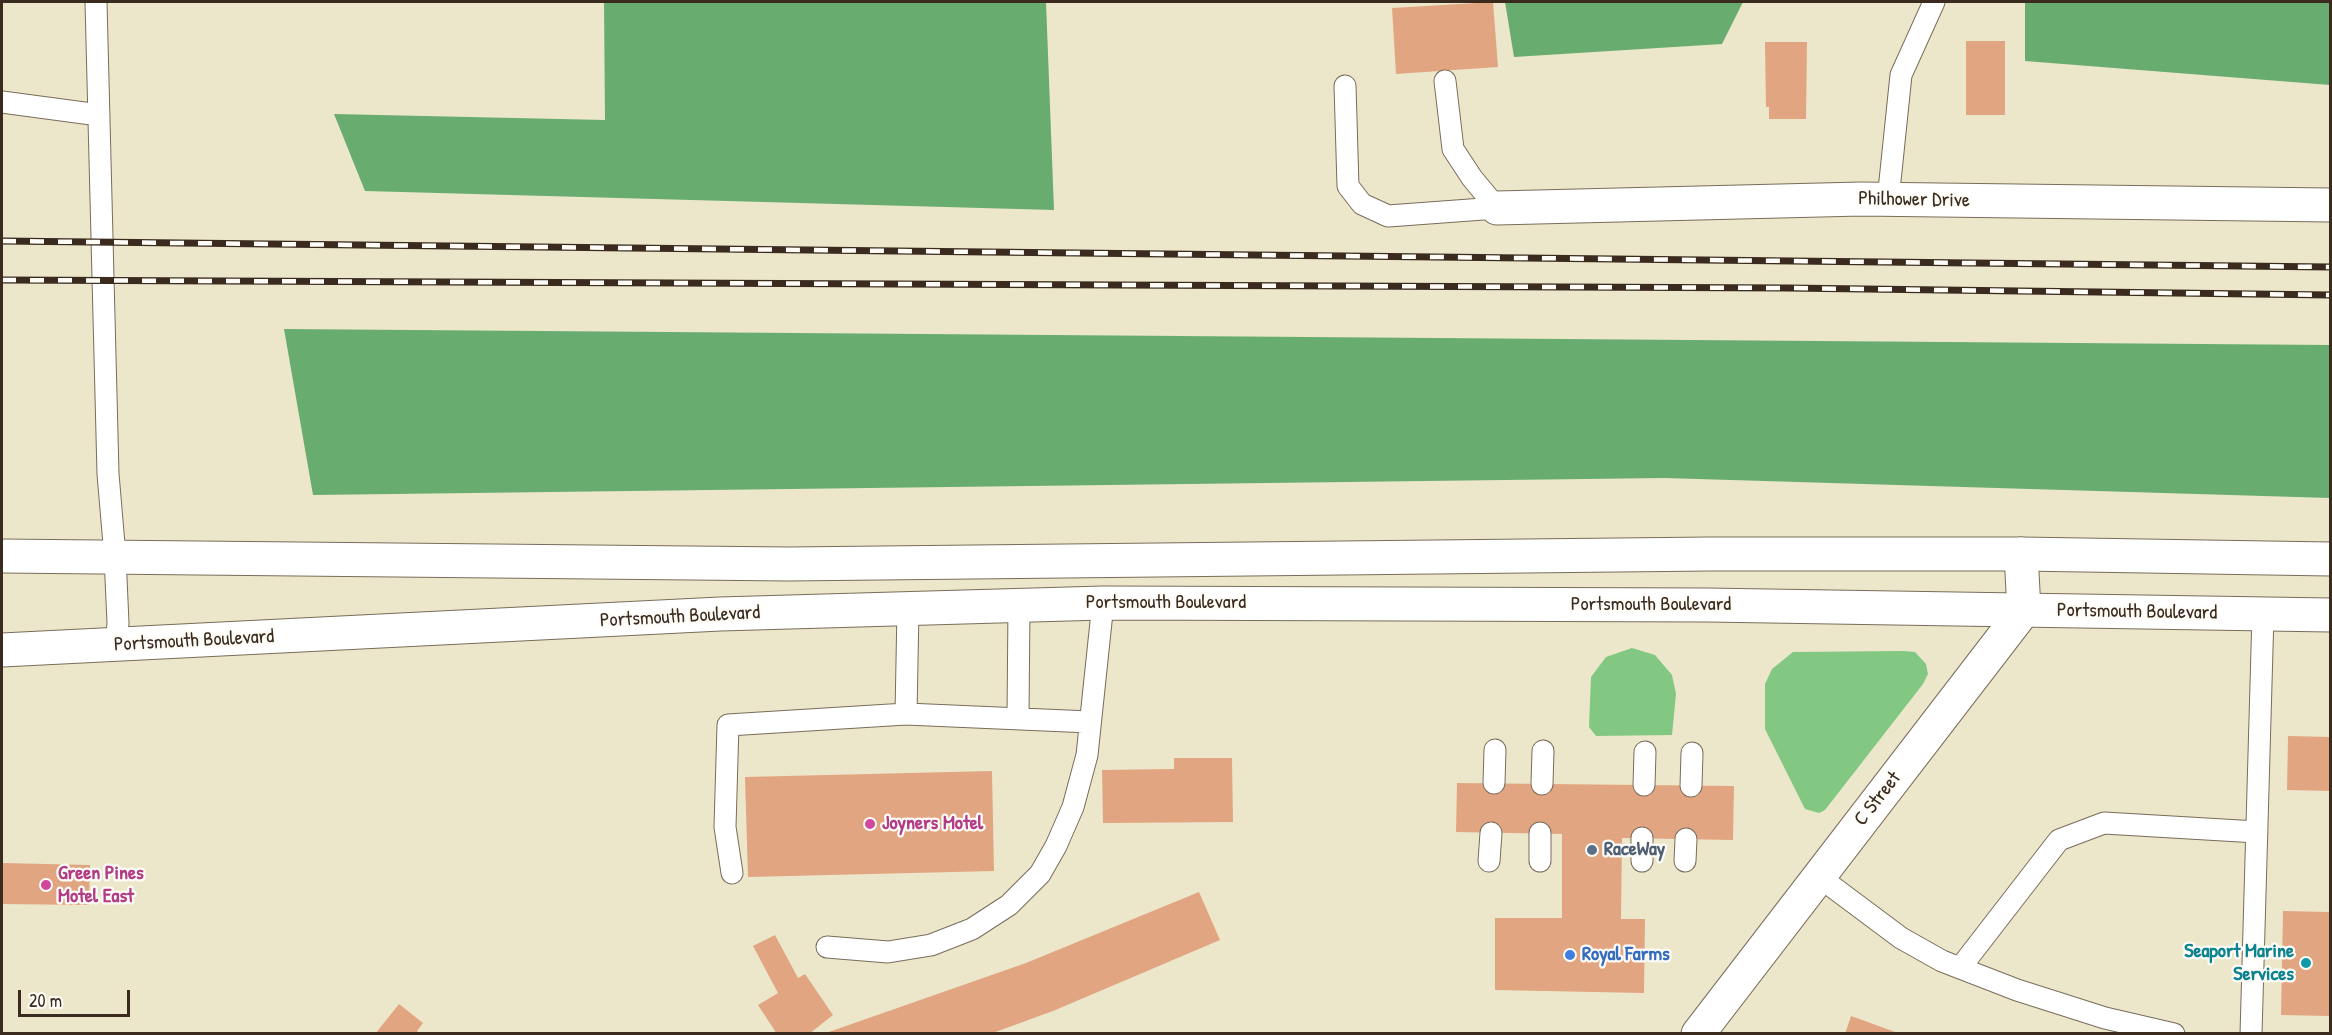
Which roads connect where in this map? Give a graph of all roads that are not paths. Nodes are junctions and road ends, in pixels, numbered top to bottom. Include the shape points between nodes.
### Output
1 (96, 2) edge
2 (1934, 2) edge
3 (1445, 81) dead end
4 (1345, 86) dead end
5 (2, 102) edge
6 (99, 115) junction
7 (1888, 200) junction
8 (2331, 205) edge
9 (1497, 208) junction
10 (2021, 554) junction
11 (2, 556) edge
12 (115, 556) junction
13 (2331, 559) edge
14 (1103, 603) junction
15 (1019, 605) junction
16 (908, 609) junction
17 (2024, 610) junction
18 (2263, 614) junction
19 (2331, 615) edge
20 (116, 645) junction
21 (2, 650) edge
22 (906, 714) junction
23 (1018, 717) junction
24 (1090, 722) junction
25 (1495, 750) dead end
26 (1543, 751) dead end
27 (1644, 752) dead end
28 (1692, 753) dead end
29 (1494, 783) dead end
30 (1542, 784) dead end
31 (1644, 785) dead end
32 (1690, 786) dead end
33 (2257, 832) junction
34 (1491, 833) dead end
35 (1540, 833) dead end
36 (1642, 838) dead end
37 (1686, 839) dead end
38 (1489, 861) dead end
39 (1540, 861) dead end
40 (1642, 861) dead end
41 (1685, 861) dead end
42 (732, 873) dead end
43 (1818, 876) junction
44 (827, 947) dead end
45 (1960, 968) junction
46 (2101, 1026) edge
47 (1698, 1034) edge
48 (2174, 1034) edge
49 (2251, 1034) edge

1 - 6 lane
2 - 7 lane via 1901,75
3 - 9 lane via 1453,149
4 - 9 lane via 1347,186 1362,204 1388,216
5 - 6 lane
6 - 12 lane via 107,462
7 - 8 main road, Philhower Drive
7 - 9 main road, Philhower Drive
10 - 12 main road via 789,564
10 - 13 main road
10 - 17 main road
11 - 12 main road
12 - 20 lane
14 - 15 main road, Portsmouth Boulevard
14 - 17 main road, Portsmouth Boulevard
14 - 24 lane
15 - 16 main road, Portsmouth Boulevard
15 - 23 lane
16 - 20 main road, Portsmouth Boulevard via 720,614
16 - 22 lane
17 - 18 main road, Portsmouth Boulevard
17 - 43 main road, C Street
18 - 19 main road, Portsmouth Boulevard
18 - 33 lane
20 - 21 main road, Portsmouth Boulevard
22 - 23 lane
22 - 42 lane via 728,725 725,827
23 - 24 lane
24 - 44 lane via 1087,755 1073,807 1056,846 1040,874 1009,905 972,929 931,945 888,952
25 - 29 lane
26 - 30 lane
27 - 31 lane
28 - 32 lane
33 - 45 lane via 2104,823 2059,840
33 - 49 lane
34 - 38 lane
35 - 39 lane
36 - 40 lane
37 - 41 lane
43 - 45 lane via 1901,938
43 - 47 main road, C Street
45 - 46 lane
46 - 48 lane

